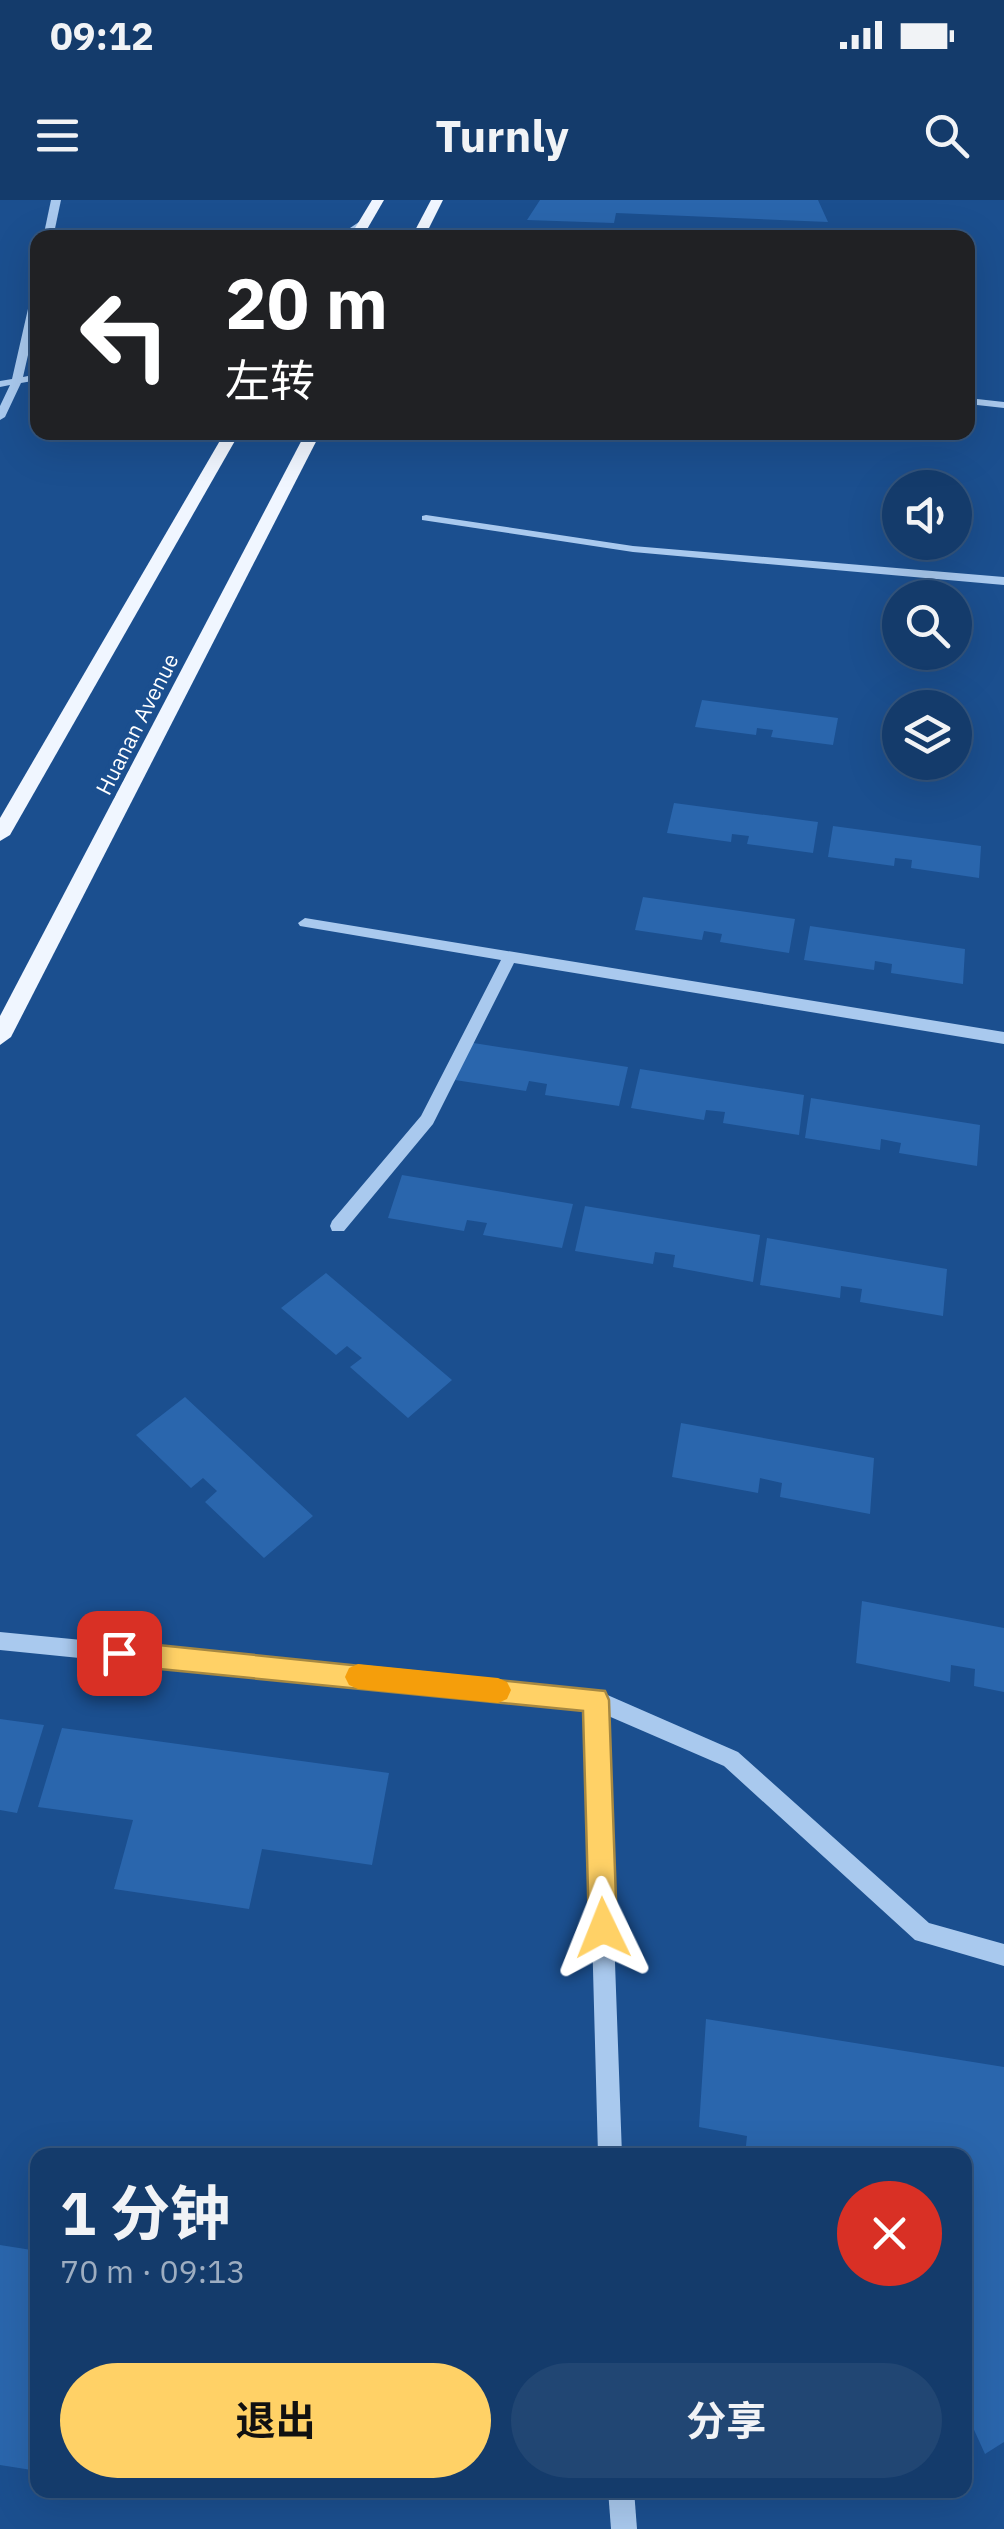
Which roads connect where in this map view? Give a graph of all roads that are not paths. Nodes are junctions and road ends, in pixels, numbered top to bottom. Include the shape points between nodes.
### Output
1 (56, 200) edge
2 (378, 200) edge
3 (437, 200) edge
4 (365, 222) junction
5 (50, 230) edge
6 (352, 230) edge
7 (360, 230) edge
8 (420, 230) edge
9 (30, 323) edge
10 (30, 379) edge
11 (17, 381) junction
12 (0, 384) edge
13 (975, 402) edge
14 (1004, 405) edge
15 (975, 411) edge
16 (1004, 414) edge
17 (0, 417) edge
18 (228, 440) edge
19 (310, 440) edge
20 (426, 518) dead end
21 (1004, 581) edge
22 (0, 835) edge
23 (305, 923) dead end
24 (510, 956) junction
25 (0, 1037) edge
26 (1004, 1038) edge
27 (338, 1226) dead end
28 (0, 1641) edge
29 (596, 1700) junction
30 (1004, 1955) edge
31 (610, 2148) edge
32 (622, 2498) edge
33 (624, 2529) edge

1 - 5 street
2 - 4 main road
3 - 8 main road
4 - 6 street
4 - 7 main road
9 - 11 street
10 - 11 street
11 - 12 street
11 - 17 street
13 - 14 street
15 - 16 street
18 - 22 main road
19 - 25 main road, Huanan Avenue
20 - 21 street via 633,549
23 - 24 street
24 - 26 street
24 - 27 street via 427,1120
28 - 29 street
29 - 30 street via 731,1760 923,1932
29 - 31 street
32 - 33 street

